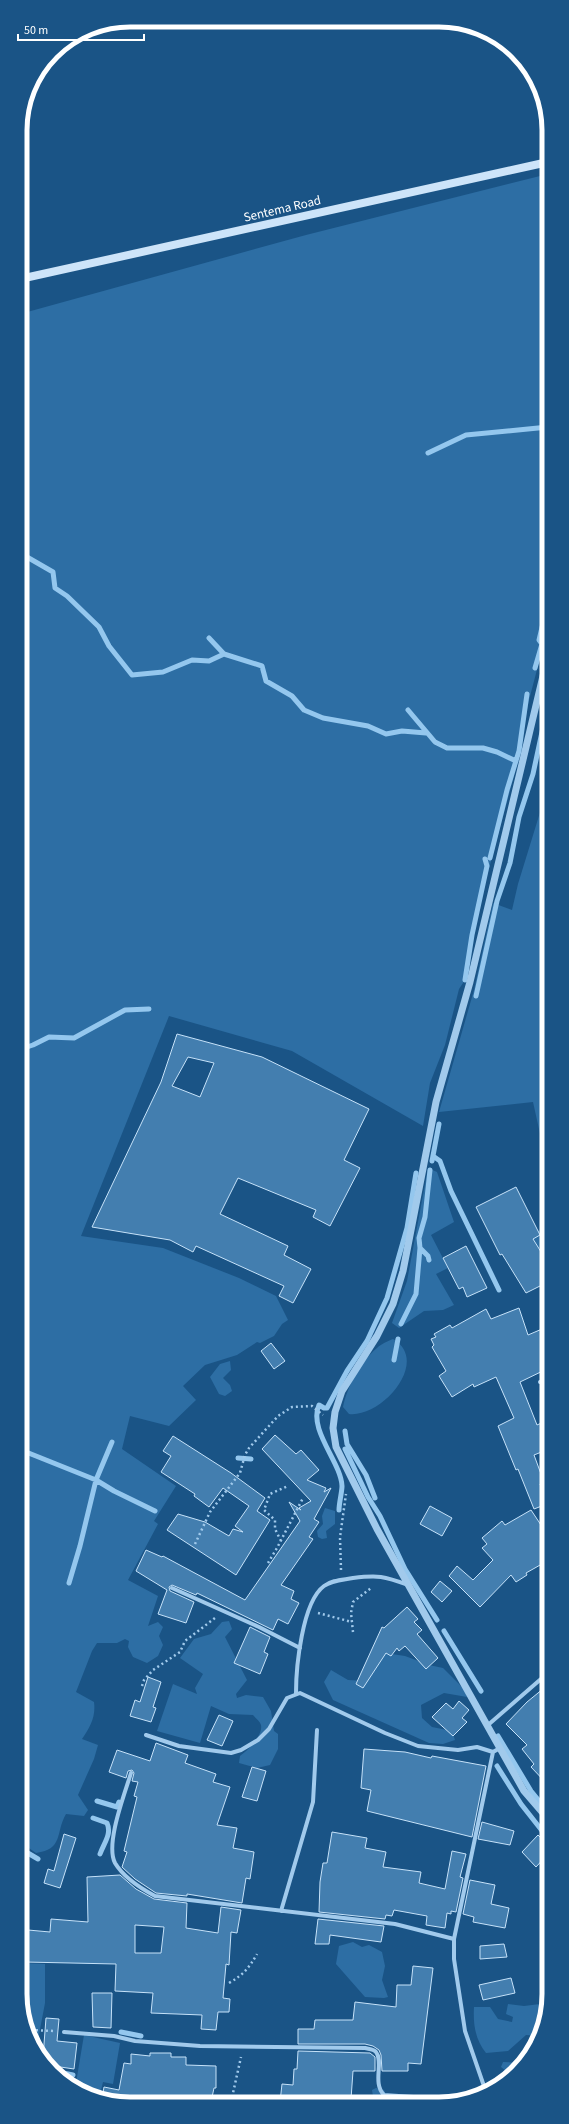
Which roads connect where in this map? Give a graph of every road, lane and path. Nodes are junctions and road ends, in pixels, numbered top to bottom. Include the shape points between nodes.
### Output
1 (542, 163) edge
2 (27, 277) edge
3 (542, 680) edge
4 (320, 1410) dead end
5 (350, 1478) junction
6 (288, 1486) dead end
7 (303, 1498) dead end
8 (281, 1541) junction
9 (195, 1544) dead end
10 (268, 1563) dead end
11 (340, 1573) dead end
12 (409, 1586) junction
13 (376, 1587) dead end
14 (172, 1588) dead end
15 (222, 1611) junction
16 (310, 1611) junction
17 (352, 1622) junction
18 (353, 1632) dead end
19 (300, 1648) junction
20 (542, 1678) edge
21 (142, 1686) dead end
22 (296, 1693) junction
23 (488, 1725) junction
24 (317, 1730) dead end
25 (146, 1735) dead end
26 (501, 1748) junction
27 (493, 1752) junction
28 (131, 1773) dead end
29 (542, 1812) edge
30 (281, 1911) junction
31 (454, 1939) junction
32 (257, 1954) dead end
33 (229, 1983) dead end
34 (33, 2030) edge
35 (64, 2032) joint
36 (244, 2047) junction
37 (484, 2086) edge
38 (232, 2097) edge
39 (414, 2097) edge

1 - 2 main road, Sentema Road
3 - 5 street via 470,982 436,1102 403,1271 390,1310 377,1336 342,1391 335,1412 333,1428 336,1447
4 - 9 path via 312,1406 292,1407 278,1416 245,1455 240,1473 210,1512
5 - 11 path via 344,1500 340,1537
5 - 12 street
6 - 8 path via 270,1494 264,1510 275,1520 275,1529
7 - 8 path
8 - 10 path
12 - 16 street via 378,1575 334,1581 318,1592
12 - 23 street
13 - 17 path via 370,1588 353,1602
14 - 15 street
15 - 19 street
15 - 21 path via 213,1621 185,1641 180,1652 153,1670
16 - 17 path
16 - 19 street via 303,1627
17 - 18 path
19 - 22 street
20 - 23 street
22 - 25 street via 283,1702 273,1723 263,1736 241,1750 231,1752 179,1746
22 - 27 street via 311,1696 385,1733 418,1746 458,1750 477,1747
23 - 26 street
24 - 30 street via 313,1802
26 - 27 street
26 - 29 street via 524,1791
27 - 31 street
28 - 30 street via 112,1843 115,1862 134,1884 155,1896
30 - 31 street via 395,1924
31 - 37 street via 454,1959 465,2031
32 - 33 path via 249,1970
34 - 35 path
35 - 36 street via 157,2043
36 - 38 path
36 - 39 street via 374,2050 378,2055 378,2086 384,2095

